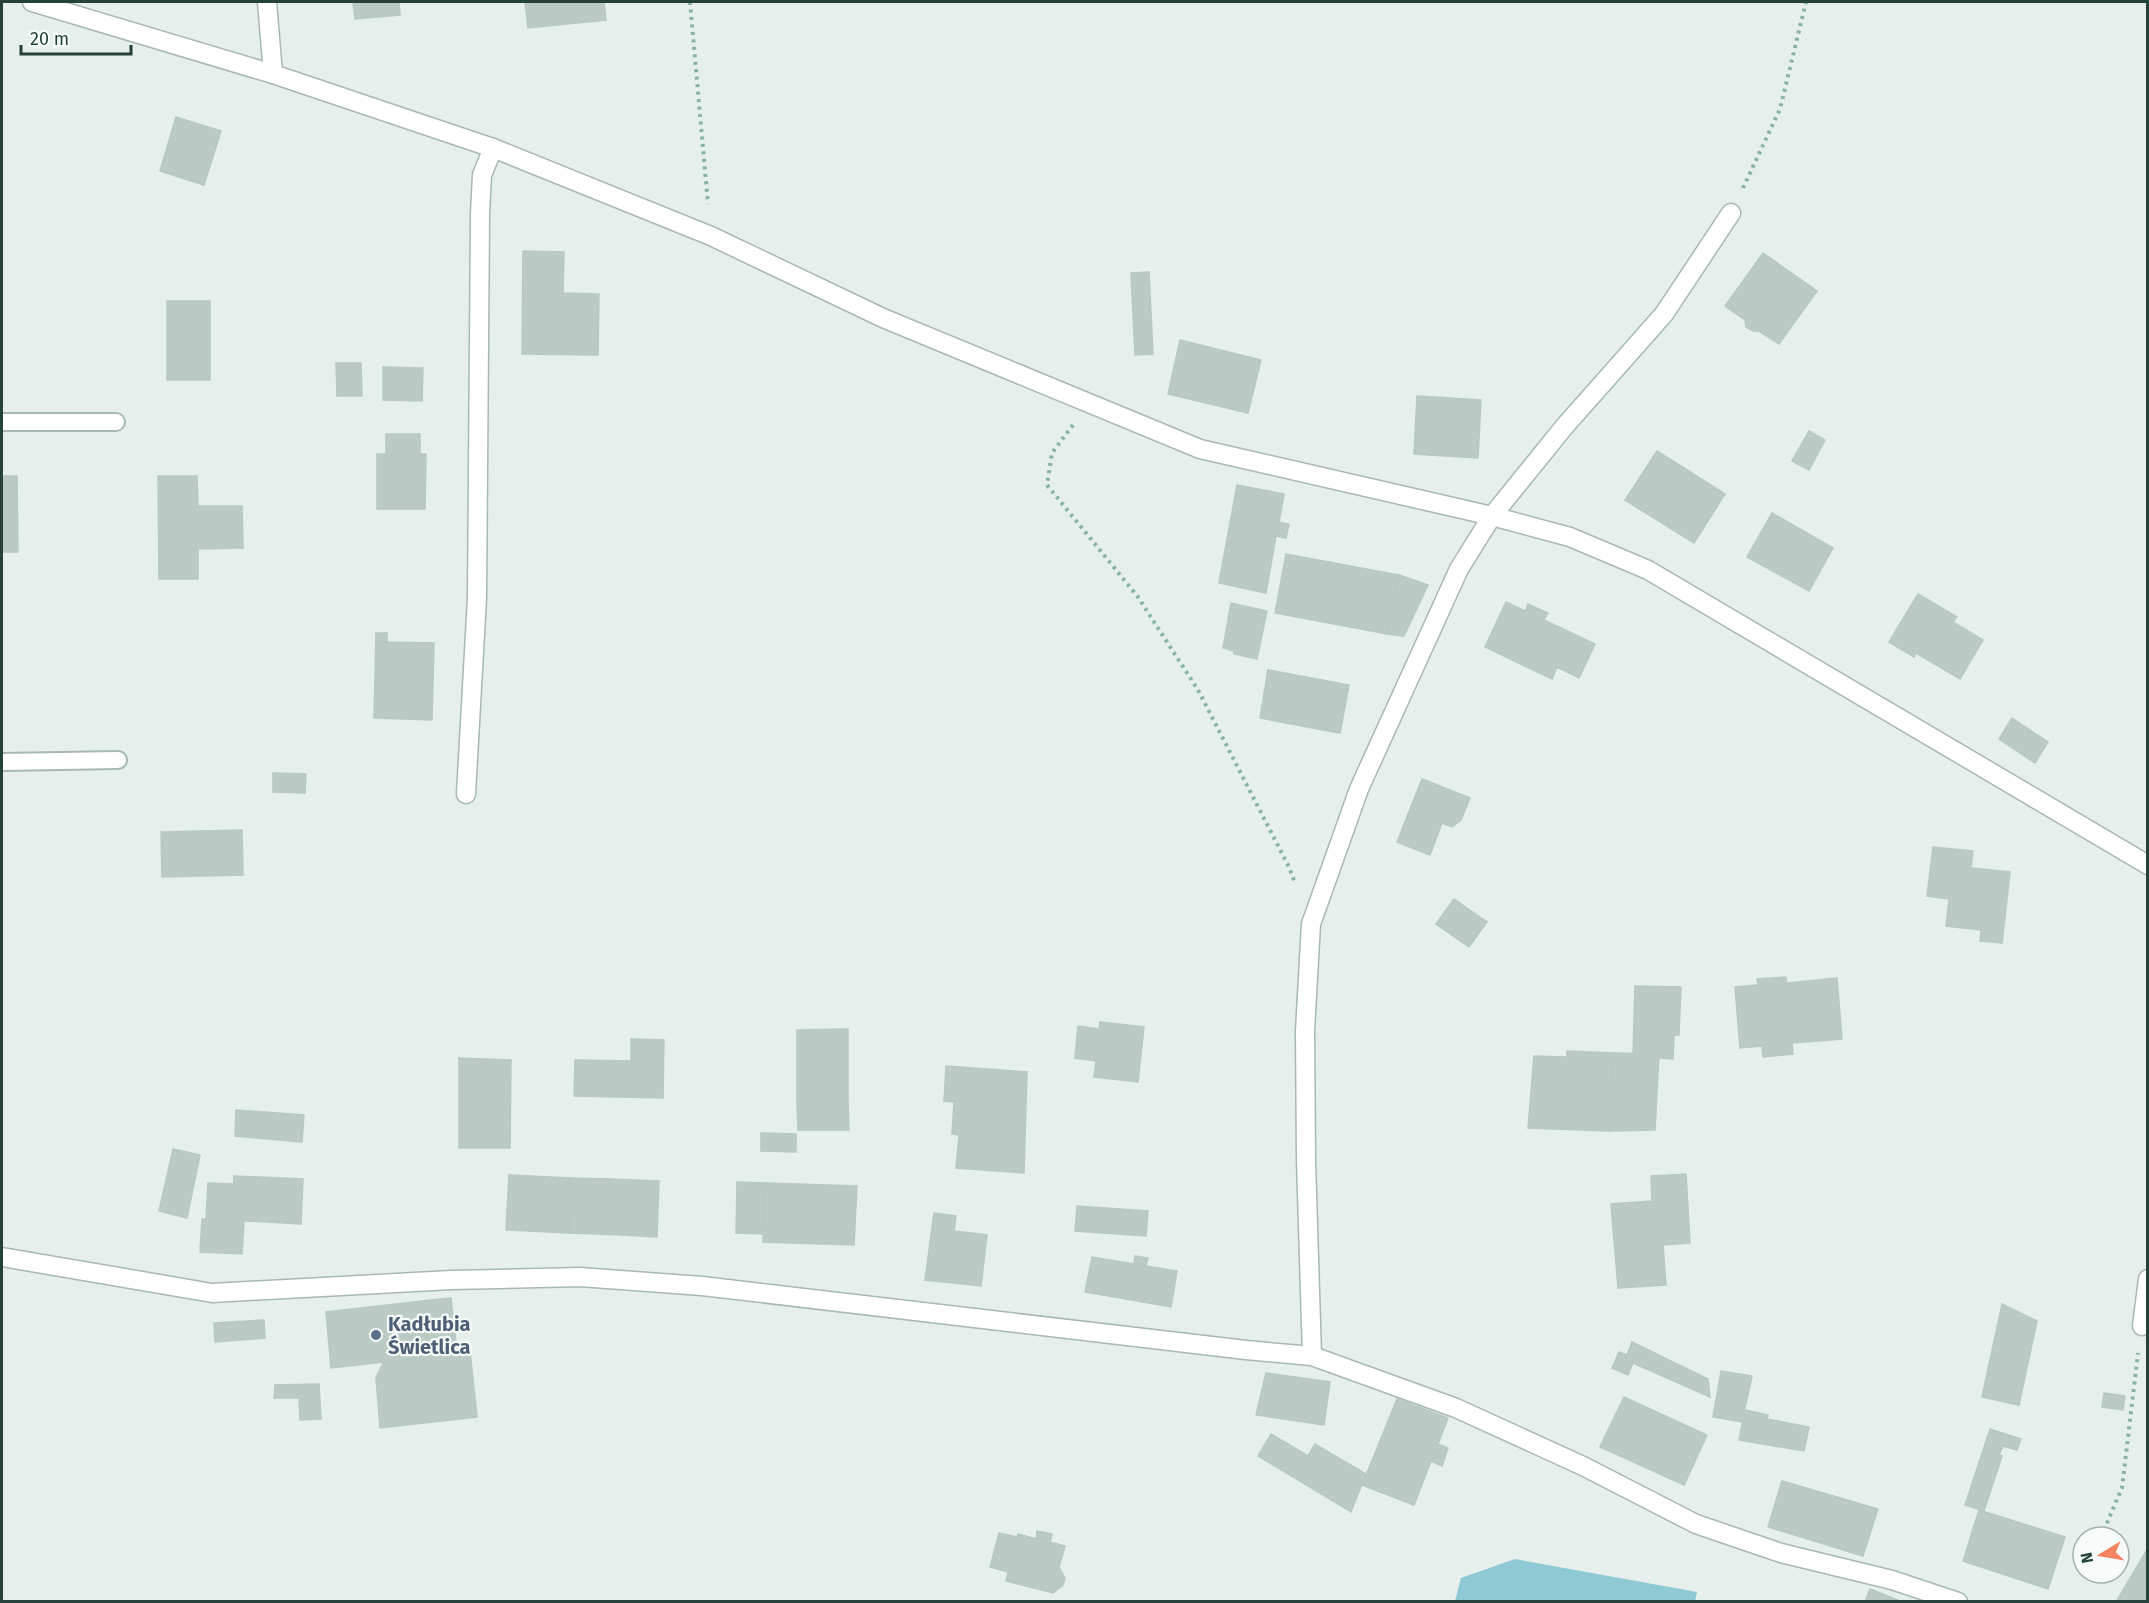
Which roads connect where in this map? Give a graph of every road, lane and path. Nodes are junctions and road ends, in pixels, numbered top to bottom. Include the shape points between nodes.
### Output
1 (32, 2) edge
2 (267, 2) edge
3 (690, 2) edge
4 (1806, 2) edge
5 (273, 74) junction
6 (494, 148) junction
7 (1731, 213) joint
8 (711, 237) junction
9 (1090, 403) junction
10 (2, 422) edge
11 (116, 422) dead end
12 (1492, 516) junction
13 (118, 760) dead end
14 (2, 762) edge
15 (466, 794) dead end
16 (2148, 865) edge
17 (1311, 924) junction
18 (2, 1257) edge
19 (2148, 1279) edge
20 (2142, 1326) joint
21 (1312, 1356) junction
22 (2106, 1525) edge
23 (1958, 1602) edge

1 - 5 street
2 - 5 street
3 - 8 path
4 - 7 path via 1780,109
5 - 6 street
6 - 8 street
6 - 15 street via 482,175 480,214 477,598
7 - 12 street via 1664,314
8 - 9 street via 883,318
9 - 12 street via 1200,448
9 - 17 path via 1053,453 1047,485 1138,597 1198,690 1289,867
10 - 11 lane
12 - 16 street via 1570,537 1648,570
12 - 17 street via 1459,569 1359,789
13 - 14 lane
17 - 21 street via 1305,1031
18 - 21 street via 212,1293 568,1278 702,1286
19 - 20 street
20 - 22 path via 2122,1488
21 - 23 street via 1456,1408 1583,1466 1696,1524 1781,1553 1892,1580

